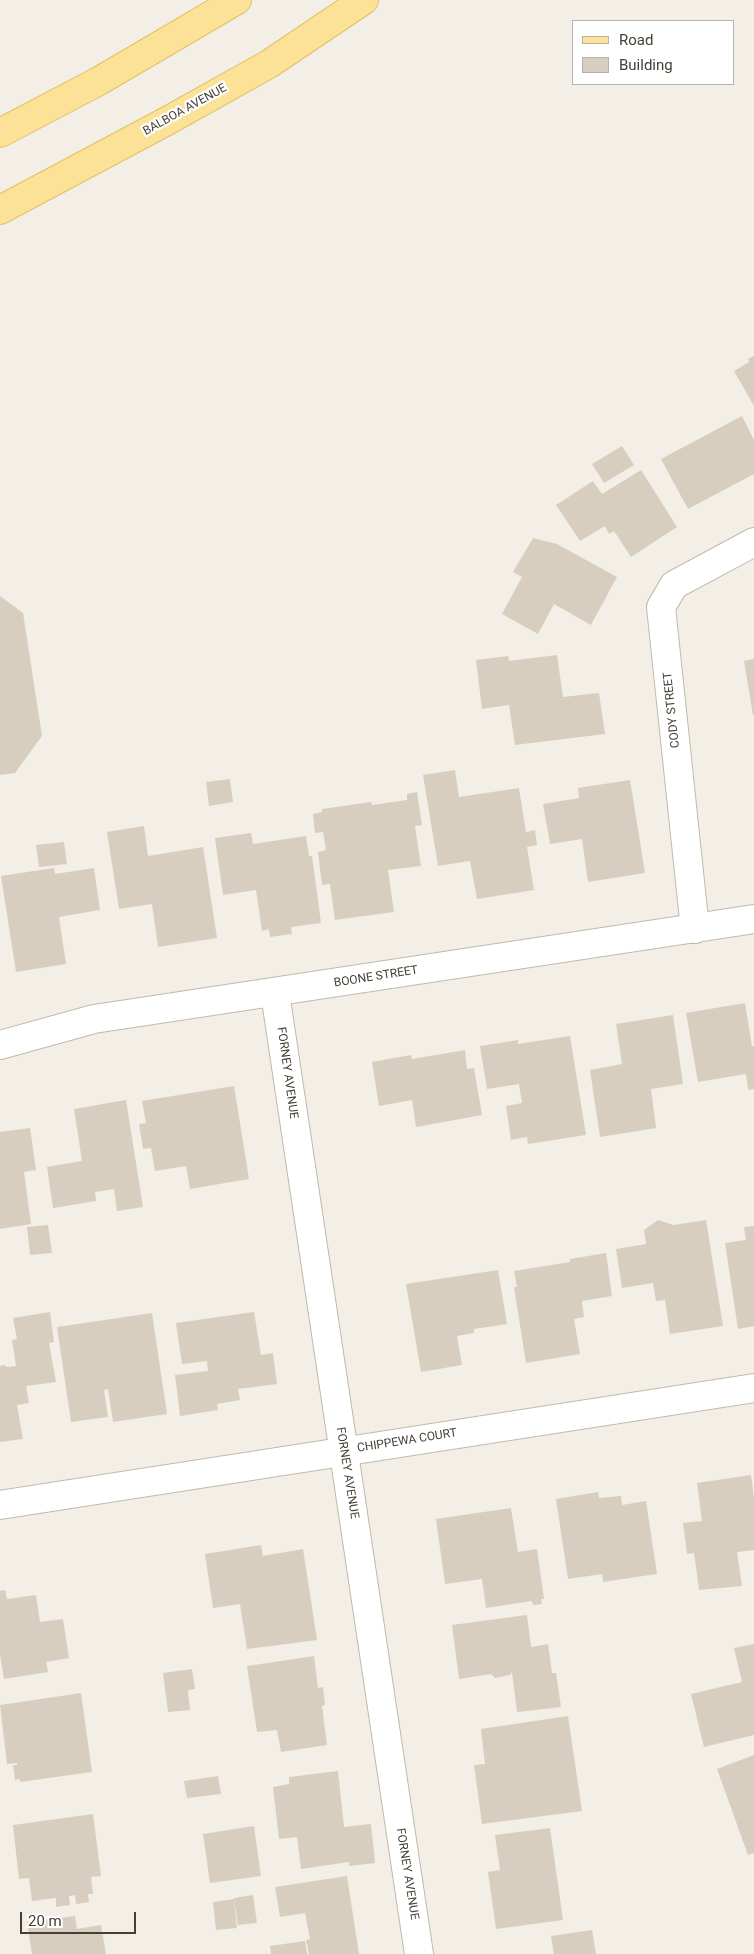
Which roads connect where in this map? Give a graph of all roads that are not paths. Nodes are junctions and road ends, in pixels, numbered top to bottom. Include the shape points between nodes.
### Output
1 (236, 0) edge
2 (364, 0) edge
3 (0, 133) edge
4 (0, 210) edge
5 (754, 542) edge
6 (754, 919) edge
7 (694, 929) junction
8 (275, 993) junction
9 (0, 1045) edge
10 (754, 1388) edge
11 (343, 1451) junction
12 (0, 1505) edge
13 (419, 1954) edge

1 - 3 main road via 99,81
2 - 4 main road, BALBOA AVENUE via 269,64
5 - 7 street, CODY STREET via 674,585 661,607
6 - 7 street, BOONE STREET
7 - 8 street, BOONE STREET
8 - 9 street, BOONE STREET via 94,1019
8 - 11 street, FORNEY AVENUE
10 - 11 street, CHIPPEWA COURT
11 - 12 street, CHIPPEWA COURT
11 - 13 street, FORNEY AVENUE

